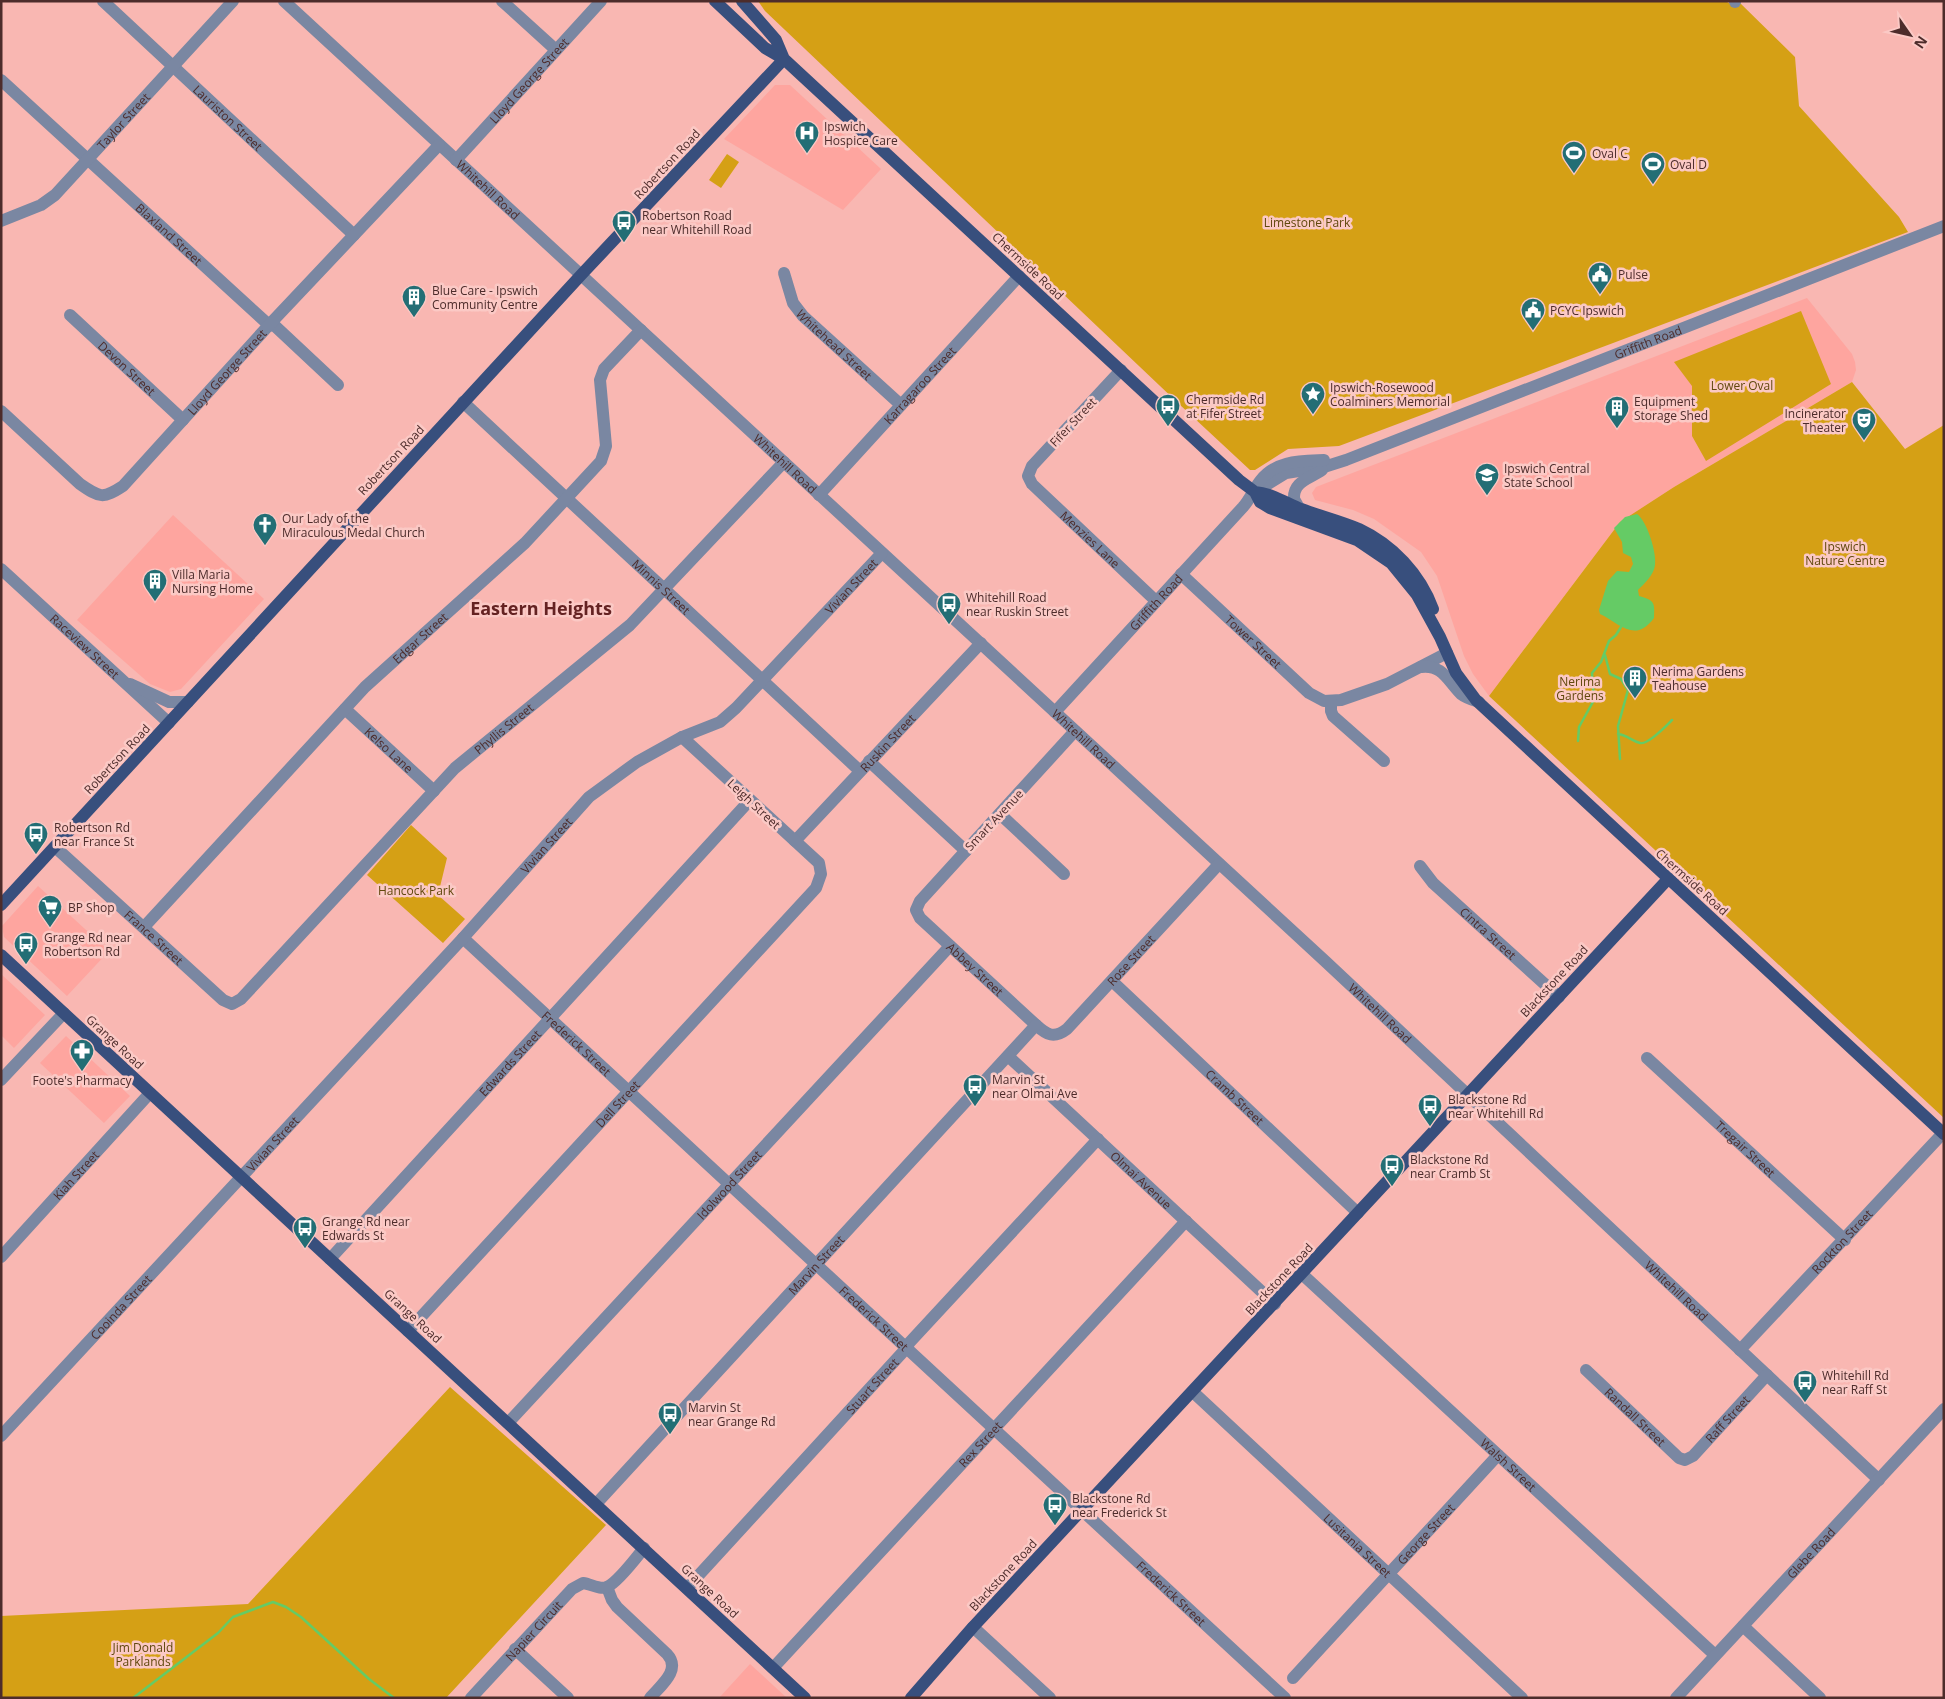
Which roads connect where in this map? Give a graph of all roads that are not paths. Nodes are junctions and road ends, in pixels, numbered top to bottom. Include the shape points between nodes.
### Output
1 (103, 1) edge
2 (232, 1) edge
3 (284, 1) edge
4 (502, 1) edge
5 (601, 1) edge
6 (715, 1) edge
7 (742, 1) edge
8 (556, 50) junction
9 (784, 59) junction
10 (173, 66) junction
11 (1, 80) edge
12 (439, 145) junction
13 (88, 159) junction
14 (456, 160) junction
15 (1, 222) edge
16 (1944, 226) edge
17 (354, 235) junction
18 (784, 273) dead end
19 (581, 275) junction
20 (1019, 276) junction
21 (70, 315) dead end
22 (269, 325) junction
23 (641, 330) junction
24 (1121, 370) junction
25 (338, 385) dead end
26 (463, 402) junction
27 (901, 405) junction
28 (1, 411) edge
29 (183, 420) junction
30 (1354, 456) junction
31 (784, 462) junction
32 (1328, 466) junction
33 (1028, 476) joint
34 (1255, 492) junction
35 (819, 494) junction
36 (566, 498) junction
37 (1299, 508) junction
38 (882, 553) junction
39 (1, 569) edge
40 (1181, 574) junction
41 (664, 589) junction
42 (1156, 601) junction
43 (1440, 637) junction
44 (980, 643) junction
45 (1447, 653) junction
46 (1421, 667) junction
47 (762, 680) junction
48 (123, 681) junction
49 (1331, 701) junction
50 (188, 702) junction
51 (1479, 702) junction
52 (345, 708) junction
53 (1055, 712) junction
54 (169, 723) junction
55 (1075, 731) junction
56 (682, 737) junction
57 (1384, 761) dead end
58 (864, 766) junction
59 (434, 791) junction
60 (750, 800) junction
61 (1000, 814) junction
62 (795, 841) junction
63 (55, 847) junction
64 (966, 851) junction
65 (1219, 864) junction
66 (1420, 866) dead end
67 (821, 874) joint
68 (1064, 874) dead end
69 (1668, 879) junction
70 (1, 905) edge
71 (916, 910) joint
72 (144, 927) junction
73 (463, 938) junction
74 (950, 946) junction
75 (1, 955) edge
76 (1112, 981) junction
77 (1558, 997) junction
78 (232, 1004) joint
79 (64, 1013) junction
80 (550, 1018) junction
81 (1036, 1026) junction
82 (1008, 1056) junction
83 (1647, 1058) dead end
84 (1, 1080) edge
85 (628, 1091) junction
86 (150, 1093) junction
87 (1467, 1096) junction
88 (1943, 1134) edge
89 (1098, 1139) junction
90 (241, 1177) junction
91 (728, 1183) junction
92 (1358, 1213) junction
93 (1186, 1221) junction
94 (1845, 1240) junction
95 (1, 1257) edge
96 (330, 1259) junction
97 (816, 1264) junction
98 (1302, 1274) junction
99 (1274, 1304) junction
100 (408, 1330) junction
101 (906, 1348) junction
102 (1740, 1350) junction
103 (1586, 1370) dead end
104 (1767, 1375) junction
105 (1194, 1392) junction
106 (1944, 1409) edge
107 (508, 1423) junction
108 (995, 1428) junction
109 (1, 1436) edge
110 (1498, 1455) junction
111 (1685, 1460) joint
112 (1879, 1480) junction
113 (596, 1504) junction
114 (1083, 1510) junction
115 (644, 1548) junction
116 (1389, 1574) junction
117 (607, 1587) junction
118 (687, 1588) junction
119 (1743, 1626) junction
120 (973, 1627) junction
121 (514, 1649) junction
122 (1715, 1655) junction
123 (773, 1668) junction
124 (1293, 1678) dead end
125 (1280, 1696) edge
126 (471, 1698) edge
127 (568, 1698) edge
128 (650, 1698) edge
129 (806, 1698) edge
130 (912, 1698) edge
131 (1050, 1698) edge
132 (1522, 1698) edge
133 (1676, 1698) edge
134 (1820, 1698) edge

1 - 10 street, Lauriston Street
2 - 10 street, Taylor Street
3 - 12 street, Whitehill Road
4 - 8 street
5 - 8 street, Lloyd George Street
6 - 9 main road, Chermside Road via 765,48
7 - 9 main road, Chermside Road via 776,40
8 - 14 street, Lloyd George Street
9 - 19 main road, Robertson Road
9 - 20 main road, Chermside Road
10 - 13 street, Taylor Street
10 - 17 street, Lauriston Street
11 - 13 street, Blaxland Street
12 - 14 street, Whitehill Road
12 - 17 street, Lloyd George Street
13 - 15 street, Taylor Street via 55,195 41,205
13 - 22 street, Blaxland Street
14 - 19 street, Whitehill Road
16 - 30 street, Griffith Road
17 - 22 street, Lloyd George Street
18 - 27 street, Whitehead Street via 793,303 803,316
19 - 23 street, Whitehill Road
19 - 26 main road, Robertson Road
20 - 24 main road, Chermside Road
20 - 27 street, Karragaroo Street
21 - 29 street, Devon Street
22 - 25 street, Blaxland Street via 275,326
22 - 29 street, Lloyd George Street
23 - 31 street, Whitehill Road
23 - 36 street, Edgar Street via 604,369 600,380 606,446 600,461
24 - 33 street, Fifer Street via 1032,466
24 - 34 main road, Chermside Road
26 - 36 street, Minnis Street
26 - 50 main road, Robertson Road
27 - 35 street, Karragaroo Street
28 - 29 street, Lloyd George Street via 80,484 95,494 108,495 123,486
30 - 32 street, Griffith Road
30 - 34 street, Griffith Road via 1285,463 1264,476
31 - 35 street, Whitehill Road
31 - 41 street, Phyllis Street
32 - 34 street, Griffith Road via 1286,473
32 - 37 street via 1297,486 1294,499
33 - 42 street, Menzies Lane via 1032,484
34 - 37 main road, Chermside Road
34 - 40 street, Griffith Road
34 - 43 main road, Chermside Road via 1260,502 1270,508 1357,540 1385,558 1412,588
35 - 38 street, Whitehill Road
36 - 41 street, Minnis Street
36 - 52 street, Edgar Street via 525,543
37 - 43 main road, Chermside Road via 1359,529 1393,551 1425,591
38 - 44 street, Whitehill Road
38 - 47 street, Vivian Street
39 - 48 street, Raceview Street
40 - 42 street, Griffith Road
40 - 49 street, Tower Street via 1310,694
41 - 47 street, Minnis Street
41 - 59 street, Phyllis Street via 630,625 455,768
42 - 53 street, Griffith Road
43 - 45 main road, Chermside Road
44 - 53 street, Whitehill Road
44 - 58 street, Ruskin Street
45 - 46 street
45 - 51 main road, Chermside Road via 1460,680
46 - 49 street via 1374,690
46 - 51 street via 1440,670 1462,695
47 - 56 street, Vivian Street via 720,722
47 - 58 street, Minnis Street
48 - 50 street via 169,702
48 - 54 street, Raceview Street
49 - 57 street via 1333,716
50 - 54 main road, Robertson Road
51 - 69 main road, Chermside Road
52 - 59 street, Kelso Lane
52 - 72 street, Edgar Street
53 - 55 street, Whitehill Road
54 - 63 main road, Robertson Road
55 - 61 street, Smart Avenue
55 - 65 street, Whitehill Road
56 - 60 street, Leigh Street
56 - 73 street, Vivian Street via 637,762 589,797
58 - 62 street, Ruskin Street
58 - 64 street, Minnis Street
59 - 78 street, Phyllis Street via 241,1000
60 - 62 street, Leigh Street
60 - 80 street, Edwards Street
61 - 64 street, Smart Avenue
61 - 68 street
62 - 67 street, Leigh Street via 818,863
63 - 70 main road, Robertson Road
63 - 72 street, France Street
64 - 71 street, Smart Avenue via 920,901
65 - 76 street, Rose Street
65 - 87 street, Whitehill Road
66 - 77 street, Cintra Street via 1433,883
67 - 85 street, Dell Street via 816,888
69 - 77 main road, Blackstone Road
69 - 88 main road, Chermside Road
71 - 74 street, Abbey Street via 920,918
72 - 78 street, France Street via 223,1000
73 - 80 street, Frederick Street
73 - 90 street, Vivian Street
74 - 81 street, Abbey Street
74 - 91 street, Idolwood Street
75 - 79 main road, Grange Road
76 - 81 street, Rose Street via 1062,1033 1051,1036
76 - 92 street, Cramb Street
77 - 87 main road, Blackstone Road
79 - 84 street
79 - 86 main road, Grange Road
80 - 85 street, Frederick Street
80 - 96 street, Edwards Street
81 - 82 street, Marvin Street
82 - 89 street, Olmai Avenue
82 - 97 street, Marvin Street
83 - 94 street, Tregair Street
85 - 91 street, Frederick Street
85 - 100 street, Dell Street
86 - 90 main road, Grange Road
86 - 95 street, Kiah Street
87 - 92 main road, Blackstone Road
87 - 102 street, Whitehill Road
88 - 94 street, Rockton Street
89 - 93 street, Olmai Avenue
89 - 101 street, Stuart Street
90 - 96 main road, Grange Road
90 - 109 street, Cooinda Street
91 - 97 street, Frederick Street
91 - 107 street, Idolwood Street
92 - 98 main road, Blackstone Road
93 - 99 street, Olmai Avenue
93 - 108 street, Rex Street
94 - 102 street, Rockton Street
96 - 100 main road, Grange Road
97 - 101 street, Frederick Street
97 - 113 street, Marvin Street
98 - 99 main road, Blackstone Road
98 - 110 street, Walsh Street
99 - 105 main road, Blackstone Road
100 - 107 main road, Grange Road
101 - 108 street, Frederick Street
101 - 118 street, Stuart Street
102 - 104 street, Whitehill Road
103 - 111 street, Randall Street via 1679,1458
104 - 111 street, Raff Street
104 - 112 street, Whitehill Road
105 - 114 main road, Blackstone Road
105 - 116 street, Lusitania Street
106 - 112 street, Glebe Road
107 - 113 main road, Grange Road
108 - 114 street, Frederick Street
108 - 123 street, Rex Street
110 - 116 street, George Street
110 - 122 street, Walsh Street
112 - 119 street, Glebe Road
113 - 115 main road, Grange Road
114 - 120 main road, Blackstone Road
114 - 125 street, Frederick Street
115 - 117 street
115 - 118 main road, Grange Road
116 - 124 street, George Street
116 - 132 street, Lusitania Street
117 - 121 street, Napier Circuit via 583,1584 572,1589
117 - 128 street via 617,1607 672,1660 670,1675
118 - 123 main road, Grange Road
119 - 122 street, Glebe Road
119 - 134 street
120 - 130 main road, Blackstone Road
120 - 131 street
121 - 126 street, Napier Circuit
121 - 127 street
122 - 133 street, Glebe Road
123 - 129 main road, Grange Road

